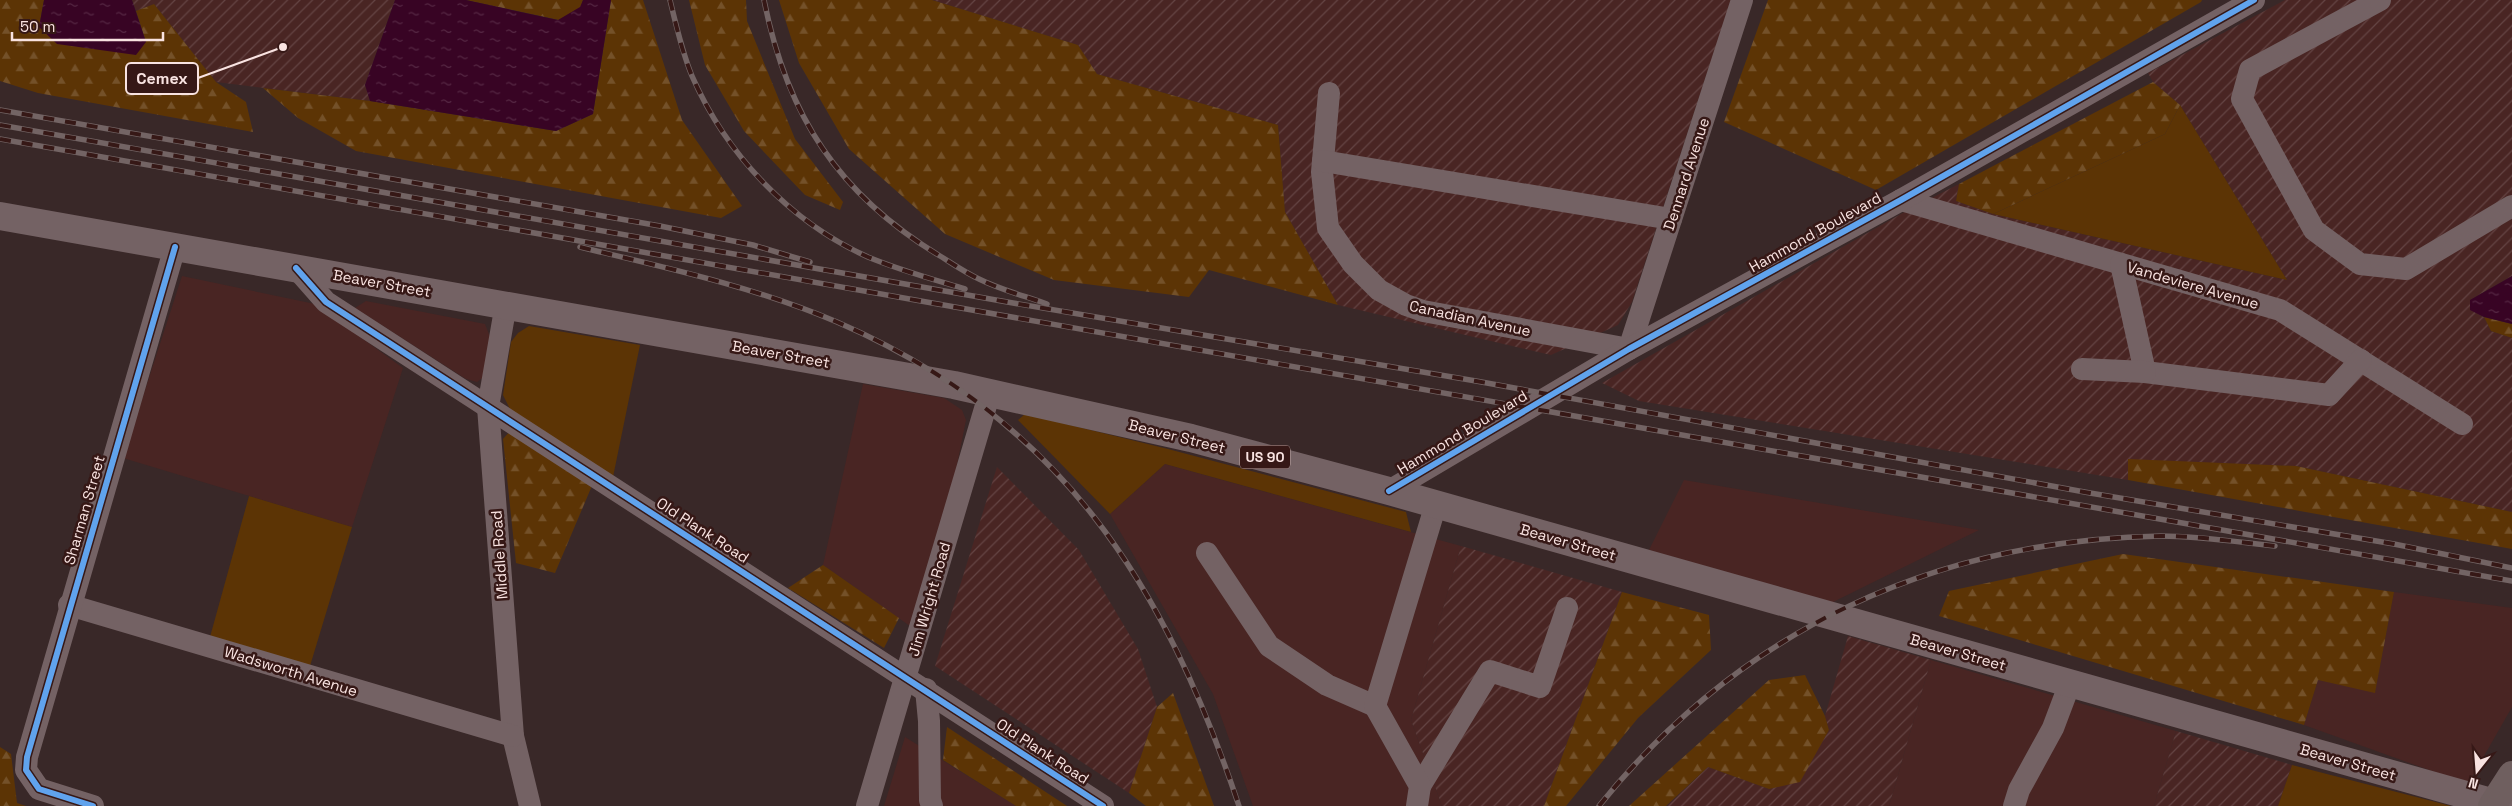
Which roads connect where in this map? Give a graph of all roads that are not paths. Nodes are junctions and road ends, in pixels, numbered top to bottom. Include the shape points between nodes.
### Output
1 (1742, 0) edge
2 (2254, 0) edge
3 (2380, 0) edge
4 (1329, 93) dead end
5 (1323, 161) junction
6 (1901, 200) junction
7 (2512, 206) edge
8 (0, 216) edge
9 (1671, 219) junction
10 (175, 247) junction
11 (2121, 264) junction
12 (296, 268) junction
13 (506, 304) junction
14 (1628, 348) junction
15 (2361, 360) junction
16 (2082, 369) dead end
17 (2145, 372) junction
18 (990, 392) junction
19 (488, 406) junction
20 (2462, 424) dead end
21 (1390, 491) junction
22 (1436, 504) junction
23 (1206, 553) dead end
24 (69, 605) junction
25 (1567, 608) dead end
26 (907, 677) junction
27 (2070, 683) junction
28 (926, 689) junction
29 (1375, 706) junction
30 (513, 736) junction
31 (2512, 775) edge
32 (1419, 796) edge
33 (93, 806) edge
34 (530, 806) edge
35 (867, 806) edge
36 (932, 806) edge
37 (1103, 806) edge
38 (2014, 806) edge
39 (2492, 806) edge
40 (2505, 806) edge

1 - 9 street, Dennard Avenue
2 - 6 street, Hammond Boulevard
3 - 7 street via 2250,70 2242,99 2314,230 2360,264 2406,270
4 - 5 street, Canadian Avenue
5 - 9 street
5 - 14 street, Canadian Avenue via 1328,228 1353,264 1391,298 1423,311
6 - 11 street, Vandeviere Avenue
6 - 14 street, Hammond Boulevard
8 - 10 main road, Beaver Street / US 90
9 - 14 street, Dennard Avenue
10 - 12 main road, Beaver Street / US 90
10 - 24 street, Sharman Street
11 - 15 street, Vandeviere Avenue via 2280,310
11 - 17 street
12 - 13 main road, Beaver Street / US 90
12 - 19 street, Old Plank Road via 326,302
13 - 18 main road, Beaver Street / US 90
13 - 19 street, Middle Road
14 - 21 street, Hammond Boulevard
15 - 17 street via 2329,395
15 - 20 street, Vandeviere Avenue
16 - 17 street
18 - 21 main road, Beaver Street / US 90 via 1191,438
18 - 26 street, Jim Wright Road
19 - 26 street, Old Plank Road
19 - 30 street, Middle Road
21 - 22 main road, Beaver Street / US 90
22 - 27 main road, Beaver Street / US 90
22 - 29 street
23 - 29 street via 1269,646 1327,685
24 - 30 street, Wadsworth Avenue
24 - 33 street, Sharman Street via 26,770 38,789
25 - 32 street via 1540,687 1490,670
26 - 28 street, Old Plank Road
26 - 35 street, Jim Wright Road
27 - 38 street via 2053,728 2019,790
27 - 40 main road, Beaver Street / US 90
28 - 36 street
28 - 37 street, Old Plank Road
29 - 32 street
30 - 34 street, Middle Road
31 - 39 highway, bridge

